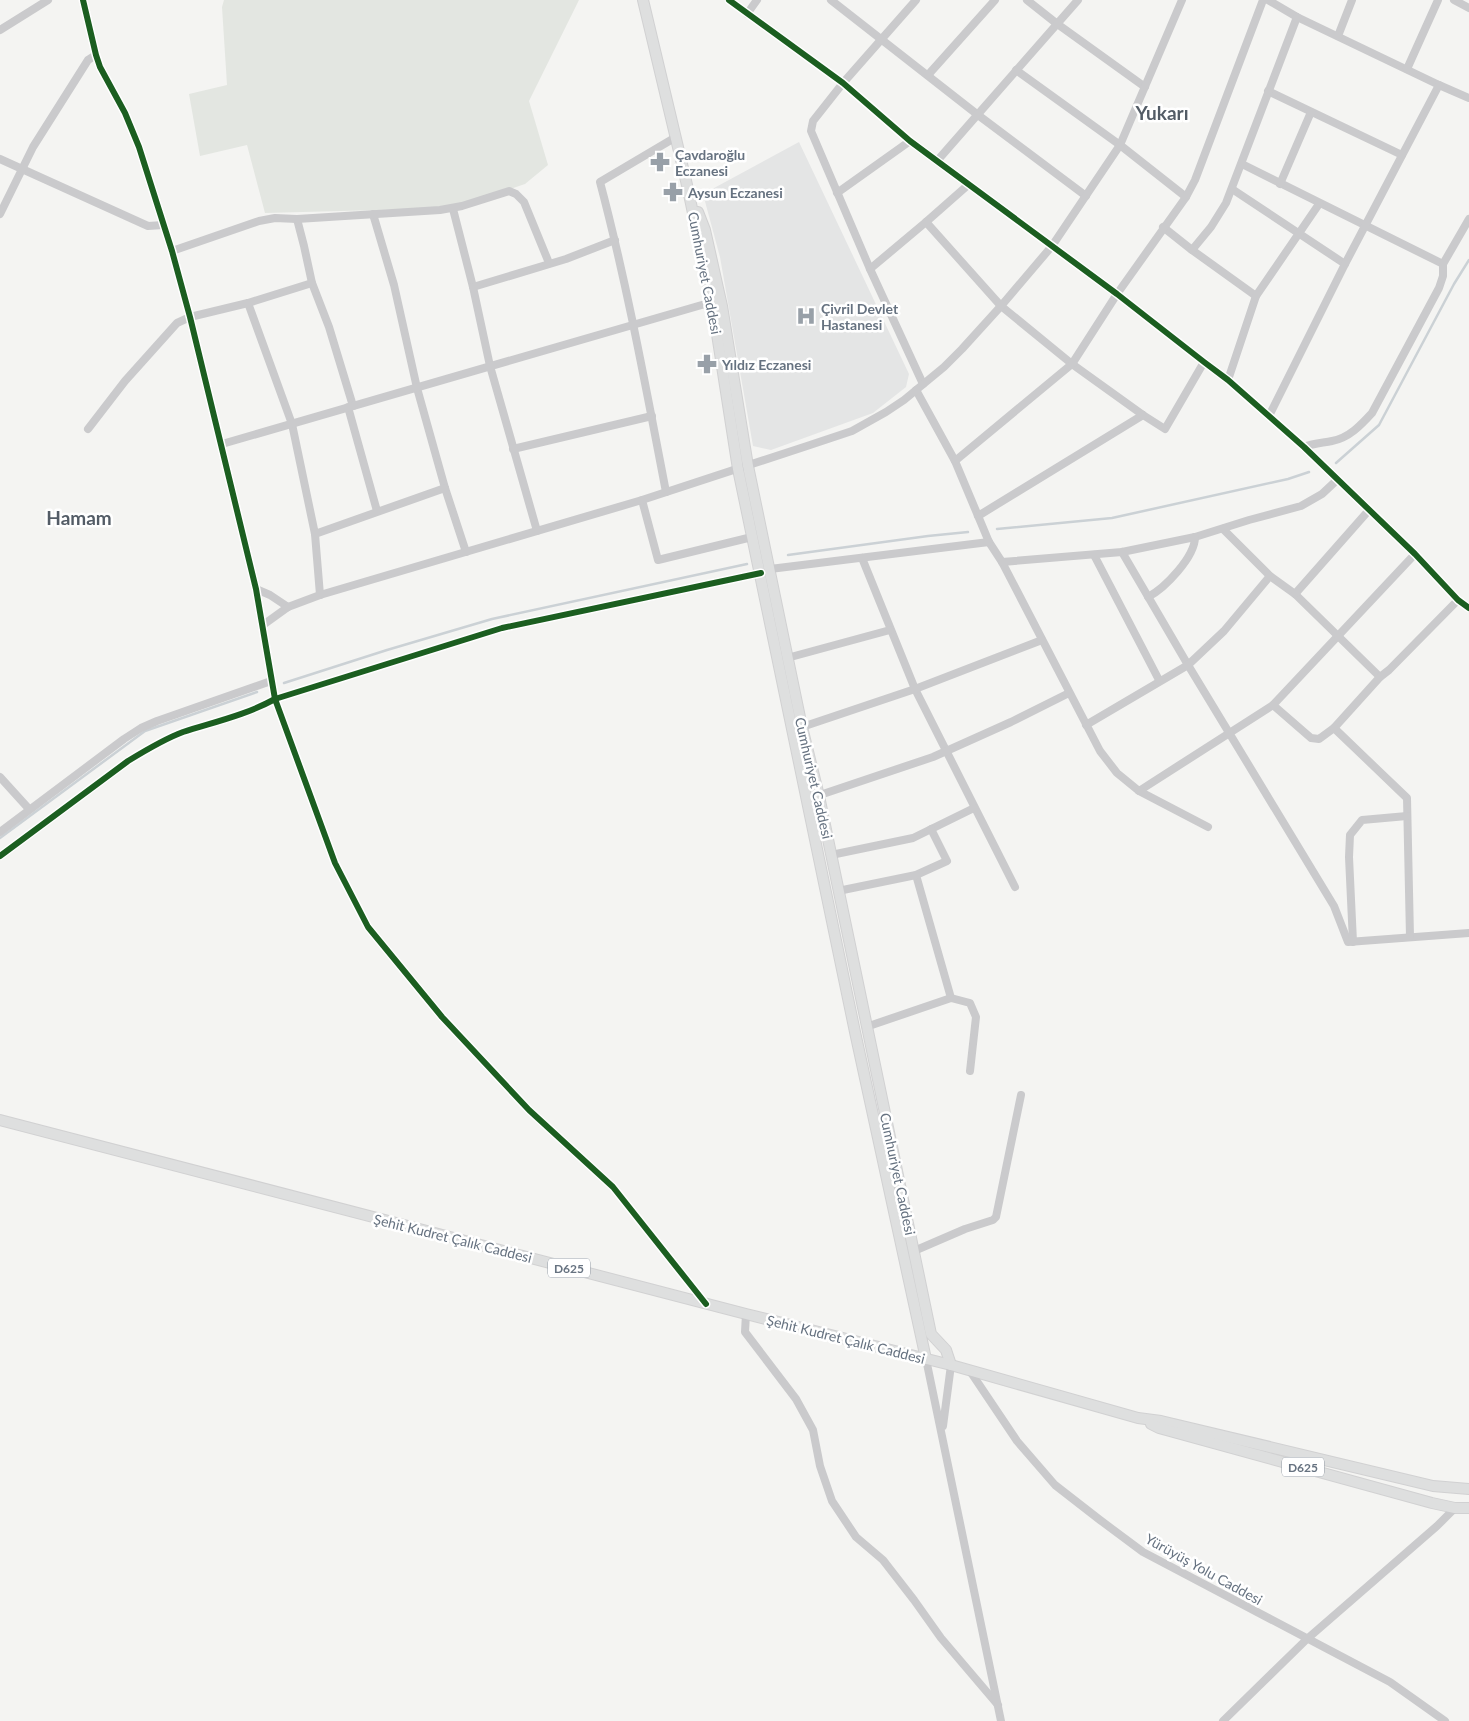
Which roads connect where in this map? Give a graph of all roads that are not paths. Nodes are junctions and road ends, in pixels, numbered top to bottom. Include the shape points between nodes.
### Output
1 (48, 0) edge
2 (83, 0) edge
3 (643, 0) edge
4 (729, 0) edge
5 (757, 0) edge
6 (832, 0) edge
7 (916, 0) edge
8 (996, 0) edge
9 (1027, 0) edge
10 (1078, 0) edge
11 (1182, 0) edge
12 (1262, 0) edge
13 (1268, 0) edge
14 (1352, 0) edge
15 (1438, 0) edge
16 (1454, 0) edge
17 (1469, 8) edge
18 (747, 14) junction
19 (1297, 17) junction
20 (1056, 23) junction
21 (0, 30) edge
22 (1338, 36) junction
23 (881, 38) junction
24 (96, 55) junction
25 (1407, 69) junction
26 (1016, 70) junction
27 (928, 75) junction
28 (843, 83) junction
29 (1439, 85) junction
30 (1145, 87) junction
31 (1268, 91) junction
32 (1469, 98) edge
33 (1311, 112) junction
34 (978, 115) junction
35 (676, 137) junction
36 (910, 141) junction
37 (1120, 145) junction
38 (1402, 155) junction
39 (0, 159) edge
40 (937, 161) junction
41 (1242, 164) junction
42 (21, 168) junction
43 (1280, 184) junction
44 (688, 185) junction
45 (968, 185) junction
46 (1232, 188) junction
47 (837, 193) junction
48 (1086, 196) junction
49 (1186, 197) junction
50 (1319, 204) junction
51 (453, 209) junction
52 (0, 214) edge
53 (373, 214) junction
54 (297, 219) junction
55 (1469, 219) edge
56 (926, 222) junction
57 (163, 225) junction
58 (1366, 226) junction
59 (1164, 227) junction
60 (1300, 233) junction
61 (615, 240) junction
62 (1052, 246) junction
63 (1192, 250) junction
64 (172, 251) junction
65 (549, 263) junction
66 (1345, 264) junction
67 (1444, 264) junction
68 (870, 269) junction
69 (312, 283) junction
70 (473, 287) junction
71 (1117, 294) junction
72 (1256, 296) junction
73 (712, 302) junction
74 (248, 304) junction
75 (1001, 306) junction
76 (190, 316) junction
77 (633, 324) junction
78 (1204, 362) junction
79 (1072, 364) junction
80 (490, 366) junction
81 (1228, 380) junction
82 (923, 384) junction
83 (417, 388) junction
84 (916, 390) junction
85 (351, 407) junction
86 (652, 416) junction
87 (1143, 416) junction
88 (1269, 416) junction
89 (292, 424) junction
90 (88, 429) dead end
91 (222, 444) junction
92 (1304, 447) junction
93 (513, 449) junction
94 (955, 461) junction
95 (743, 467) junction
96 (1337, 480) junction
97 (445, 488) junction
98 (666, 492) junction
99 (642, 500) junction
100 (1369, 510) junction
101 (377, 511) junction
102 (978, 516) junction
103 (1223, 529) junction
104 (537, 531) junction
105 (315, 534) junction
106 (1195, 537) junction
107 (752, 538) junction
108 (989, 542) junction
109 (466, 552) junction
110 (1122, 552) junction
111 (1415, 554) junction
112 (1094, 555) junction
113 (862, 558) junction
114 (1002, 562) junction
115 (766, 571) junction
116 (1270, 576) junction
117 (256, 589) junction
118 (1294, 594) junction
119 (320, 595) junction
120 (1148, 597) junction
121 (1458, 600) junction
122 (288, 607) junction
123 (1469, 608) edge
124 (263, 625) junction
125 (890, 630) junction
126 (1339, 636) junction
127 (1042, 640) junction
128 (788, 658) junction
129 (1188, 665) junction
130 (1380, 677) junction
131 (1159, 680) junction
132 (271, 681) junction
133 (915, 689) junction
134 (1069, 693) junction
135 (275, 699) junction
136 (1273, 705) junction
137 (1086, 725) junction
138 (802, 728) junction
139 (1334, 728) junction
140 (1229, 734) junction
141 (946, 750) junction
142 (0, 777) edge
143 (1139, 791) junction
144 (819, 796) junction
145 (808, 799) junction
146 (974, 808) junction
147 (29, 809) junction
148 (1407, 816) junction
149 (1208, 827) dead end
150 (931, 829) junction
151 (0, 832) edge
152 (0, 856) edge
153 (831, 856) junction
154 (916, 874) junction
155 (1014, 887) dead end
156 (838, 891) junction
157 (1469, 933) edge
158 (1410, 937) junction
159 (1353, 942) junction
160 (951, 998) junction
161 (866, 1027) junction
162 (970, 1071) dead end
163 (1022, 1095) dead end
164 (0, 1120) edge
165 (914, 1251) junction
166 (706, 1304) junction
167 (746, 1314) junction
168 (926, 1359) junction
169 (951, 1365) junction
170 (970, 1371) junction
171 (1138, 1418) junction
172 (942, 1433) junction
173 (1469, 1490) edge
174 (1455, 1508) junction
175 (1469, 1508) edge
176 (1307, 1639) junction
177 (998, 1705) junction
178 (1001, 1721) edge
179 (1223, 1721) edge
180 (1445, 1721) edge

1 - 21 street
2 - 24 street
3 - 35 main road, Cumhuriyet Caddesi
4 - 18 street
5 - 18 street
6 - 23 street
7 - 23 street
8 - 27 street
9 - 20 street
10 - 20 street
11 - 30 street
12 - 49 street
13 - 19 street
14 - 22 street
15 - 25 street
16 - 17 street
18 - 28 street
19 - 22 street
19 - 31 street
20 - 26 street
20 - 30 street
22 - 25 street
23 - 27 street
23 - 28 street
24 - 42 street via 88,60 59,103
24 - 57 street via 133,131
25 - 29 street
26 - 34 street
26 - 37 street
27 - 34 street
28 - 36 street
28 - 47 street via 813,122 811,131
29 - 32 street
29 - 38 street
30 - 37 street
31 - 33 street
31 - 41 street
33 - 38 street
33 - 43 street
34 - 40 street
34 - 48 street
35 - 44 main road, Cumhuriyet Caddesi
35 - 61 street via 600,182
36 - 40 street
36 - 47 street
37 - 48 street
37 - 49 street
38 - 58 street
39 - 42 street
40 - 45 street
41 - 43 street
41 - 46 street
42 - 52 street
42 - 57 street via 148,226
43 - 50 street
44 - 73 main road, Cumhuriyet Caddesi
44 - 95 main road, Cumhuriyet Caddesi via 705,230 722,306
45 - 56 street
45 - 62 street
46 - 60 street
46 - 63 street via 1220,214
47 - 68 street
48 - 62 street
49 - 59 street
50 - 58 street
50 - 60 street
51 - 53 street
51 - 65 street via 509,191 516,194 524,202
51 - 70 street
53 - 54 street
53 - 83 street via 394,285
54 - 64 street via 259,221
54 - 69 street
55 - 67 street
56 - 68 street
56 - 75 street
57 - 64 street
58 - 66 street
58 - 67 street
59 - 63 street
59 - 71 street
60 - 66 street
60 - 72 street
61 - 65 street
61 - 77 street
62 - 71 street
62 - 75 street
63 - 72 street
64 - 76 street
65 - 70 street
66 - 88 street
67 - 92 street via 1439,288 1372,412 1343,438
68 - 82 street
69 - 74 street
69 - 85 street via 329,327
70 - 80 street
71 - 78 street
71 - 79 street
72 - 81 street
73 - 77 street
73 - 95 main road, Cumhuriyet Caddesi
74 - 76 street
74 - 89 street
75 - 79 street
75 - 82 street via 962,349
76 - 90 street via 171,328
76 - 91 street
77 - 80 street
77 - 86 street
78 - 81 street
78 - 87 street via 1165,429
79 - 87 street
79 - 94 street
80 - 83 street
80 - 93 street
81 - 88 street
82 - 84 street
83 - 85 street
83 - 97 street
84 - 94 street
84 - 95 street via 886,412 852,430
85 - 89 street
85 - 101 street
86 - 93 street
86 - 98 street
87 - 102 street
88 - 92 street
89 - 91 street
89 - 105 street
91 - 117 street
92 - 96 street
93 - 104 street
94 - 102 street
95 - 98 street
95 - 107 main road, Cumhuriyet Caddesi
95 - 115 main road, Cumhuriyet Caddesi
96 - 100 street
96 - 103 street via 1322,494 1301,506
97 - 101 street
97 - 109 street
98 - 99 street
99 - 104 street
99 - 107 street via 658,560
100 - 111 street
100 - 118 street
101 - 105 street
102 - 108 street
103 - 106 street
103 - 116 street
104 - 109 street
105 - 119 street
106 - 110 street
106 - 120 street via 1192,553 1165,585
107 - 115 main road, Cumhuriyet Caddesi
108 - 113 street
108 - 114 street
109 - 119 street
110 - 112 street
110 - 120 street
111 - 121 street
111 - 126 street
112 - 114 street
112 - 131 street
113 - 115 street
113 - 125 street
114 - 127 street
115 - 128 main road, Cumhuriyet Caddesi
115 - 135 street via 502,628
115 - 145 main road, Cumhuriyet Caddesi via 792,732
116 - 118 street
116 - 129 street via 1224,631
117 - 122 street
117 - 124 street
118 - 126 street
119 - 122 street
120 - 129 street
121 - 123 street
121 - 130 street
122 - 124 street
124 - 132 street
125 - 128 street
125 - 133 street
126 - 130 street
126 - 136 street
127 - 133 street
127 - 134 street
128 - 138 main road, Cumhuriyet Caddesi
129 - 131 street
129 - 140 street
130 - 139 street
131 - 137 street
132 - 135 street
132 - 147 street via 140,728
133 - 138 street
133 - 141 street
134 - 137 street
134 - 141 street
135 - 152 street via 150,748
135 - 166 street via 335,863 368,927 442,1017 529,1110 612,1187
136 - 139 street via 1311,738 1319,739
136 - 140 street
137 - 143 street via 1108,762
138 - 144 main road, Cumhuriyet Caddesi
139 - 148 street via 1406,798
140 - 143 street
140 - 159 street via 1334,906 1348,942
141 - 144 street
141 - 146 street
142 - 147 street
143 - 149 street
144 - 145 street
144 - 153 main road, Cumhuriyet Caddesi
145 - 168 main road, Cumhuriyet Caddesi
146 - 150 street
146 - 155 street
147 - 151 street
148 - 158 street
148 - 159 street via 1362,820 1350,835
150 - 153 street via 912,838
150 - 154 street via 947,862
153 - 156 main road, Cumhuriyet Caddesi
154 - 156 street
154 - 160 street
156 - 161 main road, Cumhuriyet Caddesi
157 - 158 street
158 - 159 street
160 - 161 street
160 - 162 street via 970,1003 976,1017
161 - 165 main road, Cumhuriyet Caddesi
163 - 165 street via 996,1217
164 - 166 main road, Şehit Kudret Çalık Caddesi / D625
165 - 169 main road, Cumhuriyet Caddesi via 931,1334 946,1350
166 - 167 main road, Şehit Kudret Çalık Caddesi / D625
167 - 168 main road, Şehit Kudret Çalık Caddesi / D625
167 - 177 street via 745,1332 796,1399 813,1430 820,1466 832,1501 856,1537 882,1560 941,1638
168 - 169 main road, Şehit Kudret Çalık Caddesi / D625
168 - 172 street
169 - 170 main road, Şehit Kudret Çalık Caddesi / D625
169 - 172 street
170 - 171 main road, Şehit Kudret Çalık Caddesi / D625
170 - 176 street, Yürüyüş Yolu Caddesi via 1017,1442 1055,1485 1143,1552
171 - 173 main road, Şehit Kudret Çalık Caddesi / D625 via 1418,1483
171 - 174 main road, Şehit Kudret Çalık Caddesi / D625 via 1159,1428
172 - 177 street
174 - 175 main road, Şehit Kudret Çalık Caddesi / D625
174 - 176 street
176 - 179 street
176 - 180 street, Yürüyüş Yolu Caddesi via 1390,1682
177 - 178 street

